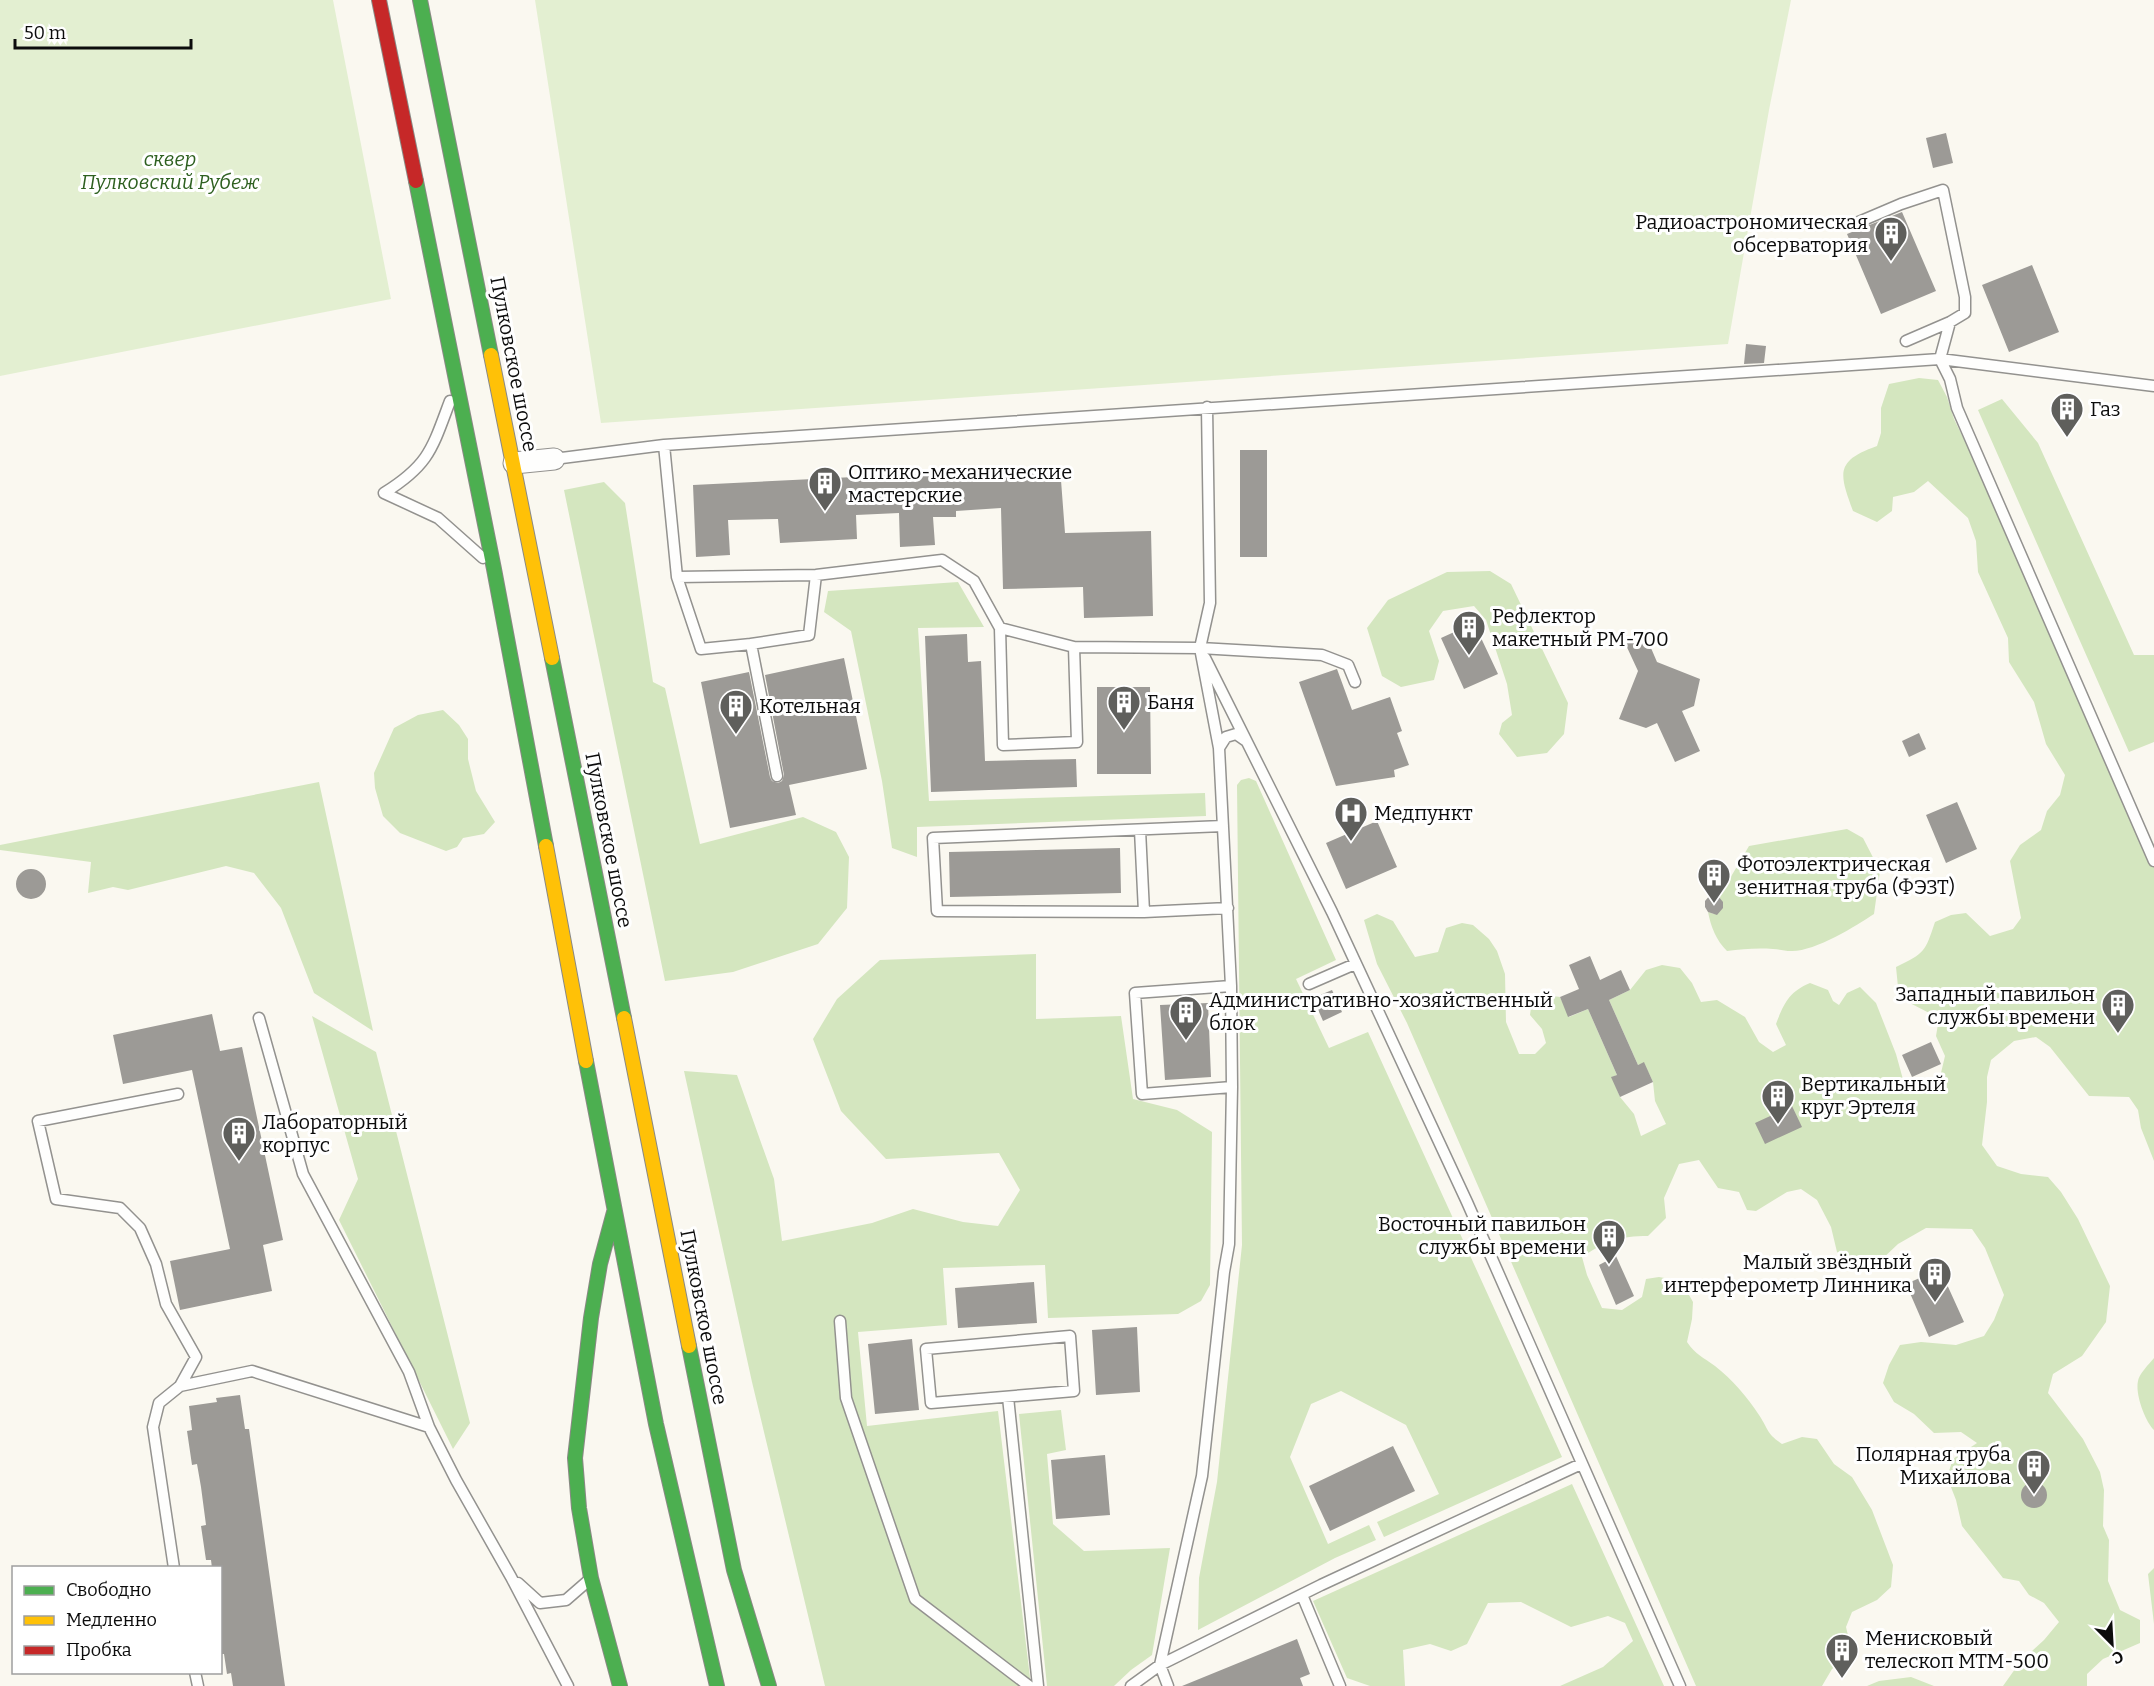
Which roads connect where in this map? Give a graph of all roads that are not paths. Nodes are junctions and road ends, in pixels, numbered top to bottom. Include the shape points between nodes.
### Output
1 (379, 0) edge
2 (420, 0) edge
3 (1854, 224) dead end
4 (1950, 322) junction
5 (1906, 341) dead end
6 (1940, 358) junction
7 (456, 386) junction
8 (2154, 386) edge
9 (1208, 407) junction
10 (664, 445) junction
11 (554, 459) joint
12 (514, 463) junction
13 (494, 569) junction
14 (816, 575) junction
15 (676, 577) junction
16 (1000, 628) junction
17 (751, 644) junction
18 (1074, 647) junction
19 (1200, 648) junction
20 (1355, 682) dead end
21 (1248, 743) junction
22 (1219, 748) junction
23 (777, 776) dead end
24 (1223, 826) junction
25 (1140, 830) junction
26 (2154, 861) edge
27 (1227, 908) junction
28 (1144, 912) junction
29 (1355, 964) junction
30 (1309, 984) dead end
31 (1231, 986) junction
32 (259, 1018) dead end
33 (1232, 1088) junction
34 (178, 1094) dead end
35 (614, 1212) junction
36 (840, 1321) dead end
37 (180, 1386) junction
38 (1008, 1397) junction
39 (429, 1427) junction
40 (1581, 1464) junction
41 (174, 1566) edge
42 (511, 1577) junction
43 (591, 1578) junction
44 (1302, 1595) junction
45 (1160, 1665) junction
46 (568, 1686) edge
47 (620, 1686) edge
48 (717, 1686) edge
49 (769, 1686) edge
50 (1029, 1686) edge
51 (1038, 1686) edge
52 (1131, 1686) edge
53 (1168, 1686) edge
54 (1340, 1686) edge
55 (1680, 1686) edge

1 - 7 main road
2 - 12 main road, Пулковское шоссе
3 - 4 lane via 1943,190 1965,297 1965,313
4 - 5 lane
4 - 6 lane
6 - 8 lane
6 - 9 lane
6 - 26 lane via 1957,408
7 - 13 main road
7 - 13 lane via 431,452 415,472 384,493 438,518
9 - 10 lane
9 - 19 lane via 1210,603
10 - 11 lane
10 - 15 lane
11 - 12 street
12 - 49 main road, Пулковское шоссе via 734,1570
13 - 35 main road
14 - 15 lane
14 - 16 lane via 942,560 974,580
14 - 17 lane via 809,635
15 - 17 lane via 701,649
16 - 18 lane
16 - 18 lane via 1003,745 1077,742
17 - 23 lane
18 - 19 lane
19 - 20 lane via 1322,655 1348,665
19 - 21 lane
19 - 22 lane
21 - 22 lane via 1236,734 1226,736
21 - 29 lane
22 - 24 lane
24 - 25 lane
24 - 27 lane
25 - 28 lane
25 - 28 lane via 933,838 937,911
27 - 28 lane
27 - 31 lane
29 - 30 lane
29 - 40 lane via 1467,1202
31 - 33 lane
31 - 33 lane via 1135,993 1142,1094
32 - 39 lane via 303,1174 409,1372
33 - 45 lane via 1229,1244 1202,1476
34 - 37 lane via 38,1121 56,1199 120,1208 140,1228 156,1264 166,1304 196,1357
35 - 43 main road via 591,1318 575,1458
35 - 48 main road via 656,1424
36 - 50 lane via 846,1398 915,1599
37 - 39 lane via 252,1371
37 - 41 lane via 159,1402 153,1427
38 - 38 lane via 931,1403 926,1349 1070,1336 1074,1391
38 - 51 lane
39 - 42 lane
40 - 44 lane
40 - 55 lane
42 - 43 lane via 540,1603 566,1600
42 - 46 lane
43 - 47 main road
44 - 45 lane
44 - 54 lane
45 - 52 lane
45 - 53 lane

